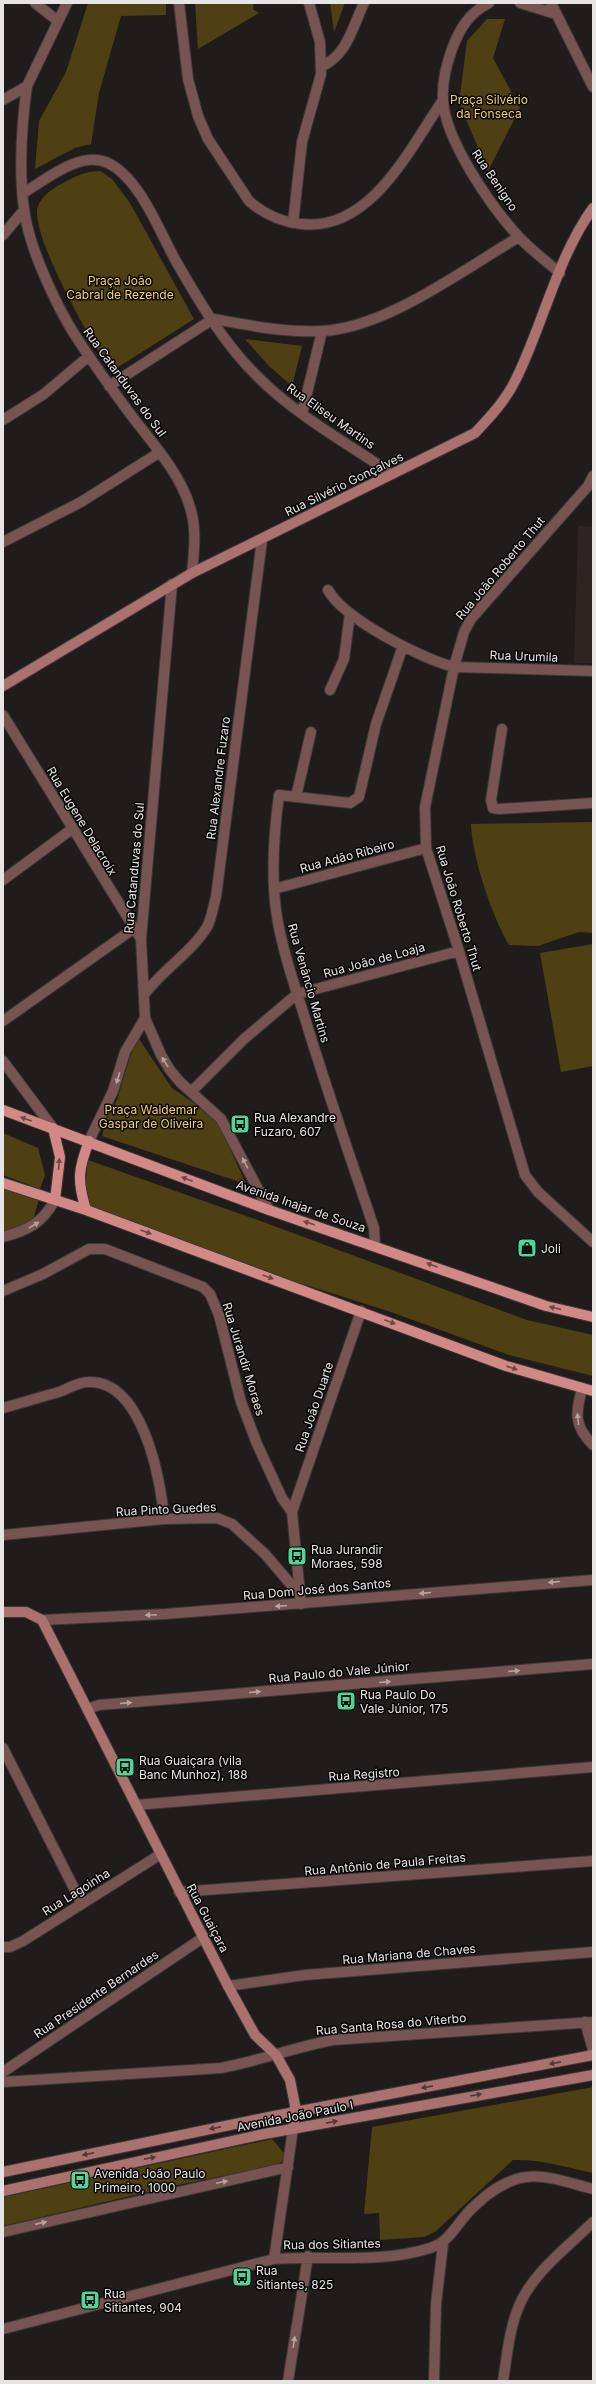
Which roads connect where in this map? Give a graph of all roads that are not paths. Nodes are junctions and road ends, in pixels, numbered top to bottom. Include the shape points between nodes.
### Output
1 (35, 3) edge
2 (67, 3) edge
3 (179, 3) edge
4 (309, 3) edge
5 (364, 3) edge
6 (489, 3) edge
7 (520, 3) edge
8 (551, 3) edge
9 (556, 14) junction
10 (58, 21) junction
11 (321, 67) junction
12 (28, 86) junction
13 (593, 87) edge
14 (3, 100) edge
15 (443, 100) junction
16 (23, 193) junction
17 (593, 208) edge
18 (24, 210) junction
19 (589, 222) edge
20 (293, 223) junction
21 (3, 235) edge
22 (519, 237) junction
23 (560, 273) junction
24 (213, 319) junction
25 (322, 331) junction
26 (89, 356) junction
27 (110, 386) junction
28 (302, 414) junction
29 (3, 420) edge
30 (160, 452) junction
31 (392, 474) junction
32 (593, 476) edge
33 (591, 486) edge
34 (262, 540) junction
35 (3, 542) edge
36 (192, 573) junction
37 (172, 584) junction
38 (328, 590) dead end
39 (350, 613) junction
40 (403, 646) junction
41 (454, 667) junction
42 (593, 671) edge
43 (3, 686) edge
44 (330, 690) dead end
45 (3, 715) edge
46 (502, 729) dead end
47 (311, 732) dead end
48 (296, 797) junction
49 (593, 803) edge
50 (72, 829) junction
51 (426, 848) junction
52 (3, 880) edge
53 (274, 889) junction
54 (133, 929) junction
55 (141, 939) junction
56 (459, 951) junction
57 (297, 994) junction
58 (144, 995) junction
59 (145, 1018) junction
60 (3, 1021) edge
61 (3, 1061) edge
62 (191, 1092) junction
63 (3, 1110) edge
64 (53, 1128) junction
65 (89, 1142) junction
66 (3, 1183) edge
67 (55, 1200) junction
68 (86, 1210) junction
69 (269, 1210) junction
70 (3, 1236) edge
71 (593, 1242) edge
72 (376, 1245) junction
73 (3, 1291) edge
74 (361, 1311) junction
75 (593, 1317) edge
76 (582, 1388) junction
77 (593, 1390) edge
78 (3, 1408) edge
79 (593, 1445) edge
80 (292, 1512) junction
81 (164, 1520) junction
82 (3, 1534) edge
83 (593, 1580) edge
84 (300, 1599) junction
85 (3, 1612) edge
86 (42, 1620) junction
87 (593, 1664) edge
88 (87, 1709) junction
89 (3, 1748) edge
90 (593, 1767) edge
91 (136, 1805) junction
92 (161, 1854) junction
93 (593, 1861) edge
94 (179, 1892) junction
95 (82, 1904) junction
96 (204, 1937) junction
97 (3, 1947) edge
98 (593, 1952) edge
99 (228, 1986) junction
100 (589, 2022) edge
101 (593, 2050) edge
102 (593, 2055) edge
103 (276, 2056) junction
104 (3, 2072) edge
105 (593, 2075) edge
106 (3, 2082) edge
107 (295, 2112) junction
108 (293, 2129) junction
109 (288, 2167) junction
110 (3, 2172) edge
111 (593, 2188) edge
112 (3, 2191) edge
113 (593, 2222) edge
114 (3, 2232) edge
115 (443, 2244) junction
116 (308, 2256) junction
117 (274, 2259) junction
118 (3, 2329) edge
119 (288, 2381) edge
120 (434, 2381) edge
121 (503, 2381) edge

1 - 10 street
2 - 10 street, Rua Catanduvas do Sul
3 - 20 street via 190,90 208,139 249,201 268,215
4 - 11 street via 320,42
5 - 11 street via 340,54
6 - 15 street, Rua Benigno via 476,10 458,33 448,60
7 - 9 street
8 - 9 street
9 - 13 street
10 - 12 street, Rua Catanduvas do Sul
11 - 20 street via 302,142
12 - 14 street
12 - 16 street, Rua Catanduvas do Sul via 22,122
15 - 20 street via 396,172 381,190 363,205 350,214 320,225
15 - 22 street, Rua Benigno via 451,132 465,162 488,198
16 - 18 street, Rua Catanduvas do Sul
16 - 24 street, Rua Eliseu Martins via 82,160 107,162 121,170 139,194 178,264
17 - 19 street, Rua Silvério Gonçalves
18 - 21 street
18 - 26 street, Rua Catanduvas do Sul via 29,233 52,292
19 - 23 street, Rua Silvério Gonçalves
22 - 23 street, Rua Benigno
22 - 25 street via 391,312 360,325
23 - 31 street, Rua Silvério Gonçalves via 517,378 498,408 475,433
24 - 25 street via 276,329
24 - 27 street
24 - 28 street, Rua Eliseu Martins via 232,348 257,376
25 - 28 street
26 - 27 street, Rua Catanduvas do Sul
26 - 29 street via 44,394
27 - 30 street, Rua Catanduvas do Sul
28 - 31 street, Rua Eliseu Martins
30 - 35 street via 81,502
30 - 36 street, Rua Catanduvas do Sul via 183,488 191,508 194,528
31 - 34 street, Rua Silvério Gonçalves
32 - 33 street, Rua João Roberto Thut
33 - 41 street, Rua João Roberto Thut via 471,620 464,632
34 - 36 street, Rua Silvério Gonçalves
34 - 58 street, Rua Alexandre Fuzaro via 216,897 208,926 195,942 156,978
36 - 37 street, Rua Silvério Gonçalves
37 - 43 street, Rua Silvério Gonçalves
37 - 55 street, Rua Catanduvas do Sul
38 - 39 street
39 - 40 street
39 - 44 street via 344,659
40 - 41 street
40 - 48 street, Rua Venâncio Martins via 376,724 359,797 350,803
41 - 42 street, Rua Urumila
41 - 51 street, Rua João Roberto Thut via 425,807
45 - 50 street, Rua Eugene Delacroix
46 - 49 street via 491,800 493,808
47 - 48 street
48 - 53 street, Rua Venâncio Martins via 279,795
50 - 52 street
50 - 54 street, Rua Eugene Delacroix
51 - 53 street, Rua Adão Ribeiro
51 - 56 street, Rua João Roberto Thut
53 - 57 street, Rua Venâncio Martins via 276,911
54 - 55 street, Rua Eugene Delacroix
54 - 60 street
55 - 58 street, Rua Catanduvas do Sul
56 - 57 street, Rua João de Loaja
56 - 71 street, Rua João Roberto Thut via 525,1175 538,1192
57 - 62 street, Rua João de Loaja via 244,1039
57 - 72 street, Rua Venâncio Martins via 374,1228
58 - 59 street, Rua Catanduvas do Sul
62 -> 59 street via 170,1070
59 -> 65 street via 125,1052 113,1091
61 - 64 street
69 -> 62 street via 221,1119
64 -> 63 main road, Avenida Inajar de Souza
64 - 65 main road, Avenida Inajar de Souza
67 -> 64 main road via 60,1157
65 - 68 main road via 79,1172 81,1195
69 -> 65 main road, Avenida Inajar de Souza
66 - 67 main road
67 - 68 main road
70 -> 67 street via 31,1227 42,1220
68 -> 74 main road
72 -> 69 main road, Avenida Inajar de Souza
75 -> 72 main road, Avenida Inajar de Souza via 546,1306
73 - 80 street, Rua Jurandir Moraes via 43,1274 89,1249 105,1249 203,1287 210,1294 219,1315 241,1402 282,1498
74 -> 76 main road via 526,1373
74 - 80 street, Rua João Duarte
76 - 77 main road
79 -> 76 street via 579,1427 577,1420
78 - 81 street via 87,1382 102,1383 114,1388 132,1410 151,1449 162,1491
80 - 84 street, Rua Jurandir Moraes
81 - 82 street, Rua Pinto Guedes
81 - 84 street, Rua Pinto Guedes via 225,1520 265,1554
83 -> 84 street, Rua Dom José dos Santos
84 -> 86 street, Rua Dom José dos Santos
85 - 86 street via 21,1611
86 - 88 street, Rua Guaiçara
88 -> 87 street, Rua Paulo do Vale Júnior via 99,1705
88 - 91 street, Rua Guaiçara
89 - 95 street
90 - 91 street, Rua Registro
91 - 92 street, Rua Guaiçara
92 - 94 street, Rua Guaiçara
92 - 95 street, Rua Lagoinha
93 - 94 street, Rua Antônio de Paula Freitas
94 - 96 street, Rua Guaiçara
95 - 97 street, Rua Lagoinha via 23,1941 10,1947
96 - 99 street, Rua Guaiçara
96 - 104 street, Rua Presidente Bernardes
98 - 99 street, Rua Mariana de Chaves via 306,1975
99 - 103 street, Rua Guaiçara via 255,2035
100 - 101 street
100 - 103 street, Rua Santa Rosa do Viterbo via 333,2040 304,2045
102 -> 107 street, Avenida João Paulo I
103 - 106 street, Rua Santa Rosa do Viterbo via 221,2068
103 - 107 street, Rua Guaiçara via 290,2080
108 -> 105 street, Avenida João Paulo I
107 - 108 street, Rua Guaiçara
107 -> 110 street, Avenida João Paulo I
108 - 109 street, Rua Guaiçara
112 -> 108 street, Avenida João Paulo I
114 -> 109 street
109 - 117 street, Rua Guaiçara
111 - 115 street via 532,2176 509,2181 476,2204
113 - 121 street via 537,2276 525,2292 518,2307
115 - 116 street, Rua dos Sitiantes via 401,2256
115 - 120 street via 436,2304
116 - 117 street, Rua dos Sitiantes
119 -> 116 street
117 - 118 street, Rua dos Sitiantes

